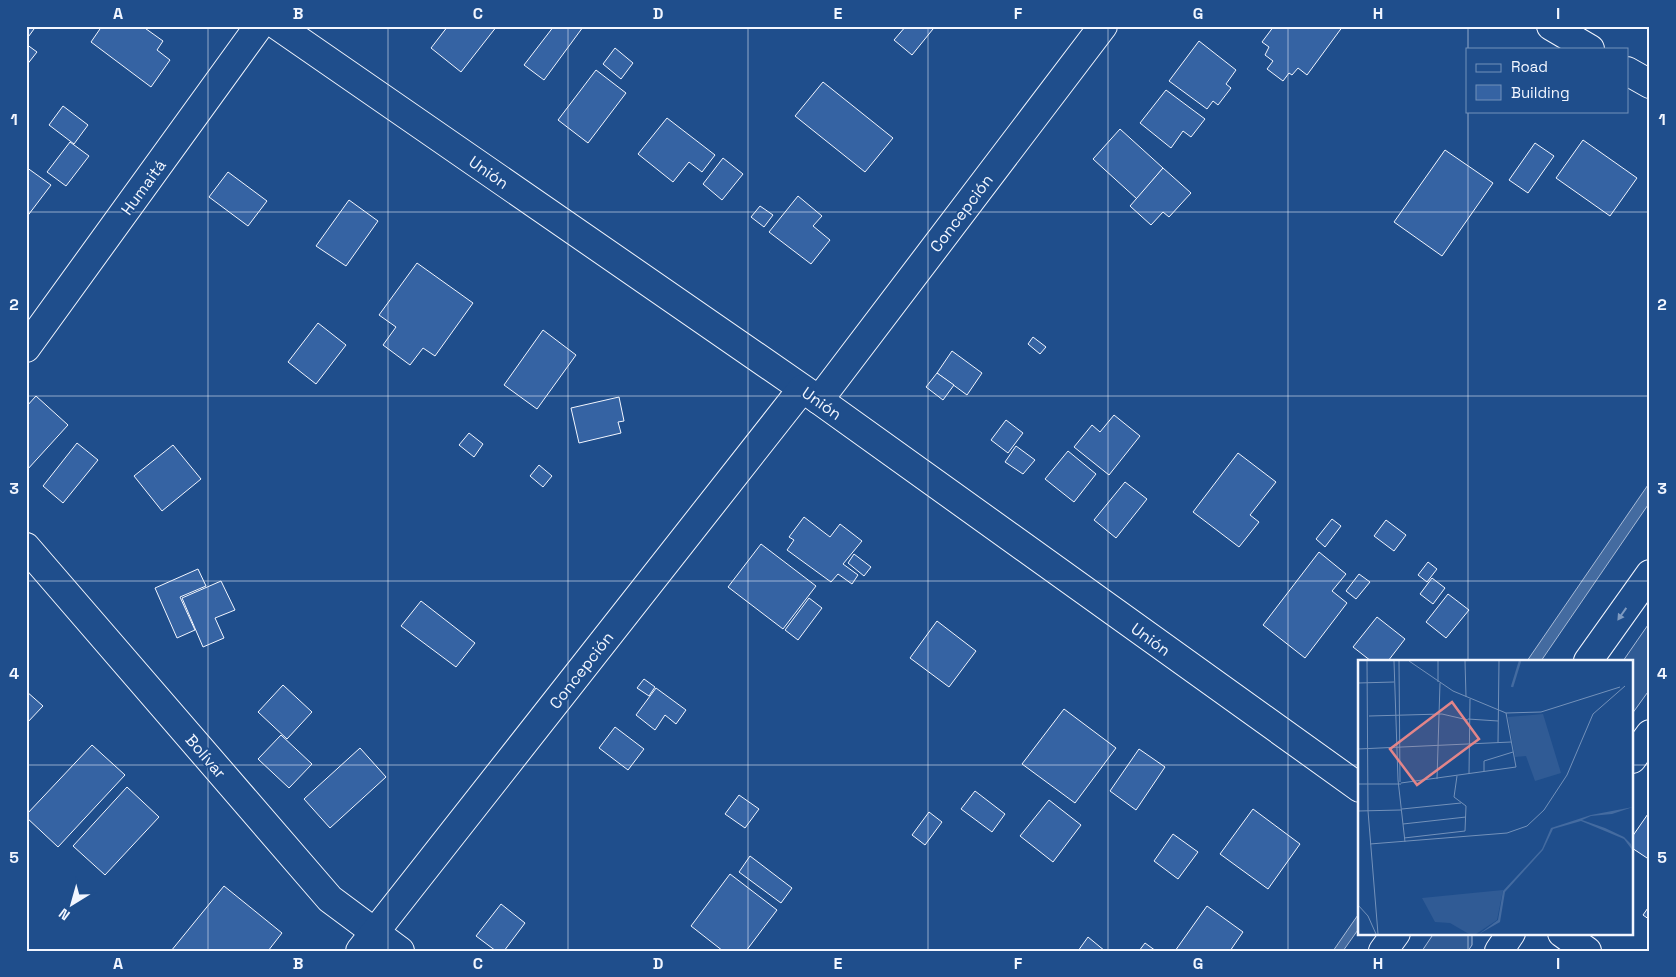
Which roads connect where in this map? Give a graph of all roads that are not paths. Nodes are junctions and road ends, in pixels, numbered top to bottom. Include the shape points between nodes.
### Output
1 (259, 26) edge
2 (278, 26) edge
3 (1102, 26) edge
4 (1551, 26) edge
5 (1588, 48) edge
6 (1628, 72) edge
7 (1650, 84) edge
8 (26, 348) edge
9 (810, 394) junction
10 (26, 547) edge
11 (1650, 574) edge
12 (1589, 660) edge
13 (1650, 734) edge
14 (1634, 756) edge
15 (1358, 787) edge
16 (1395, 934) edge
17 (1510, 934) edge
18 (1563, 934) edge
19 (367, 942) edge
20 (400, 951) edge
21 (1384, 951) edge
22 (1499, 951) edge
23 (1587, 951) edge

1 - 8 street, Humaitá
2 - 9 street, Unión
3 - 9 street, Concepción
4 - 5 street
6 - 7 street
9 - 15 street, Unión
9 - 19 street, Concepción
10 - 19 street, Bolívar
11 -> 12 street
13 - 14 street
16 - 21 street
17 - 22 street
18 - 23 street
19 - 20 street, Bolívar

